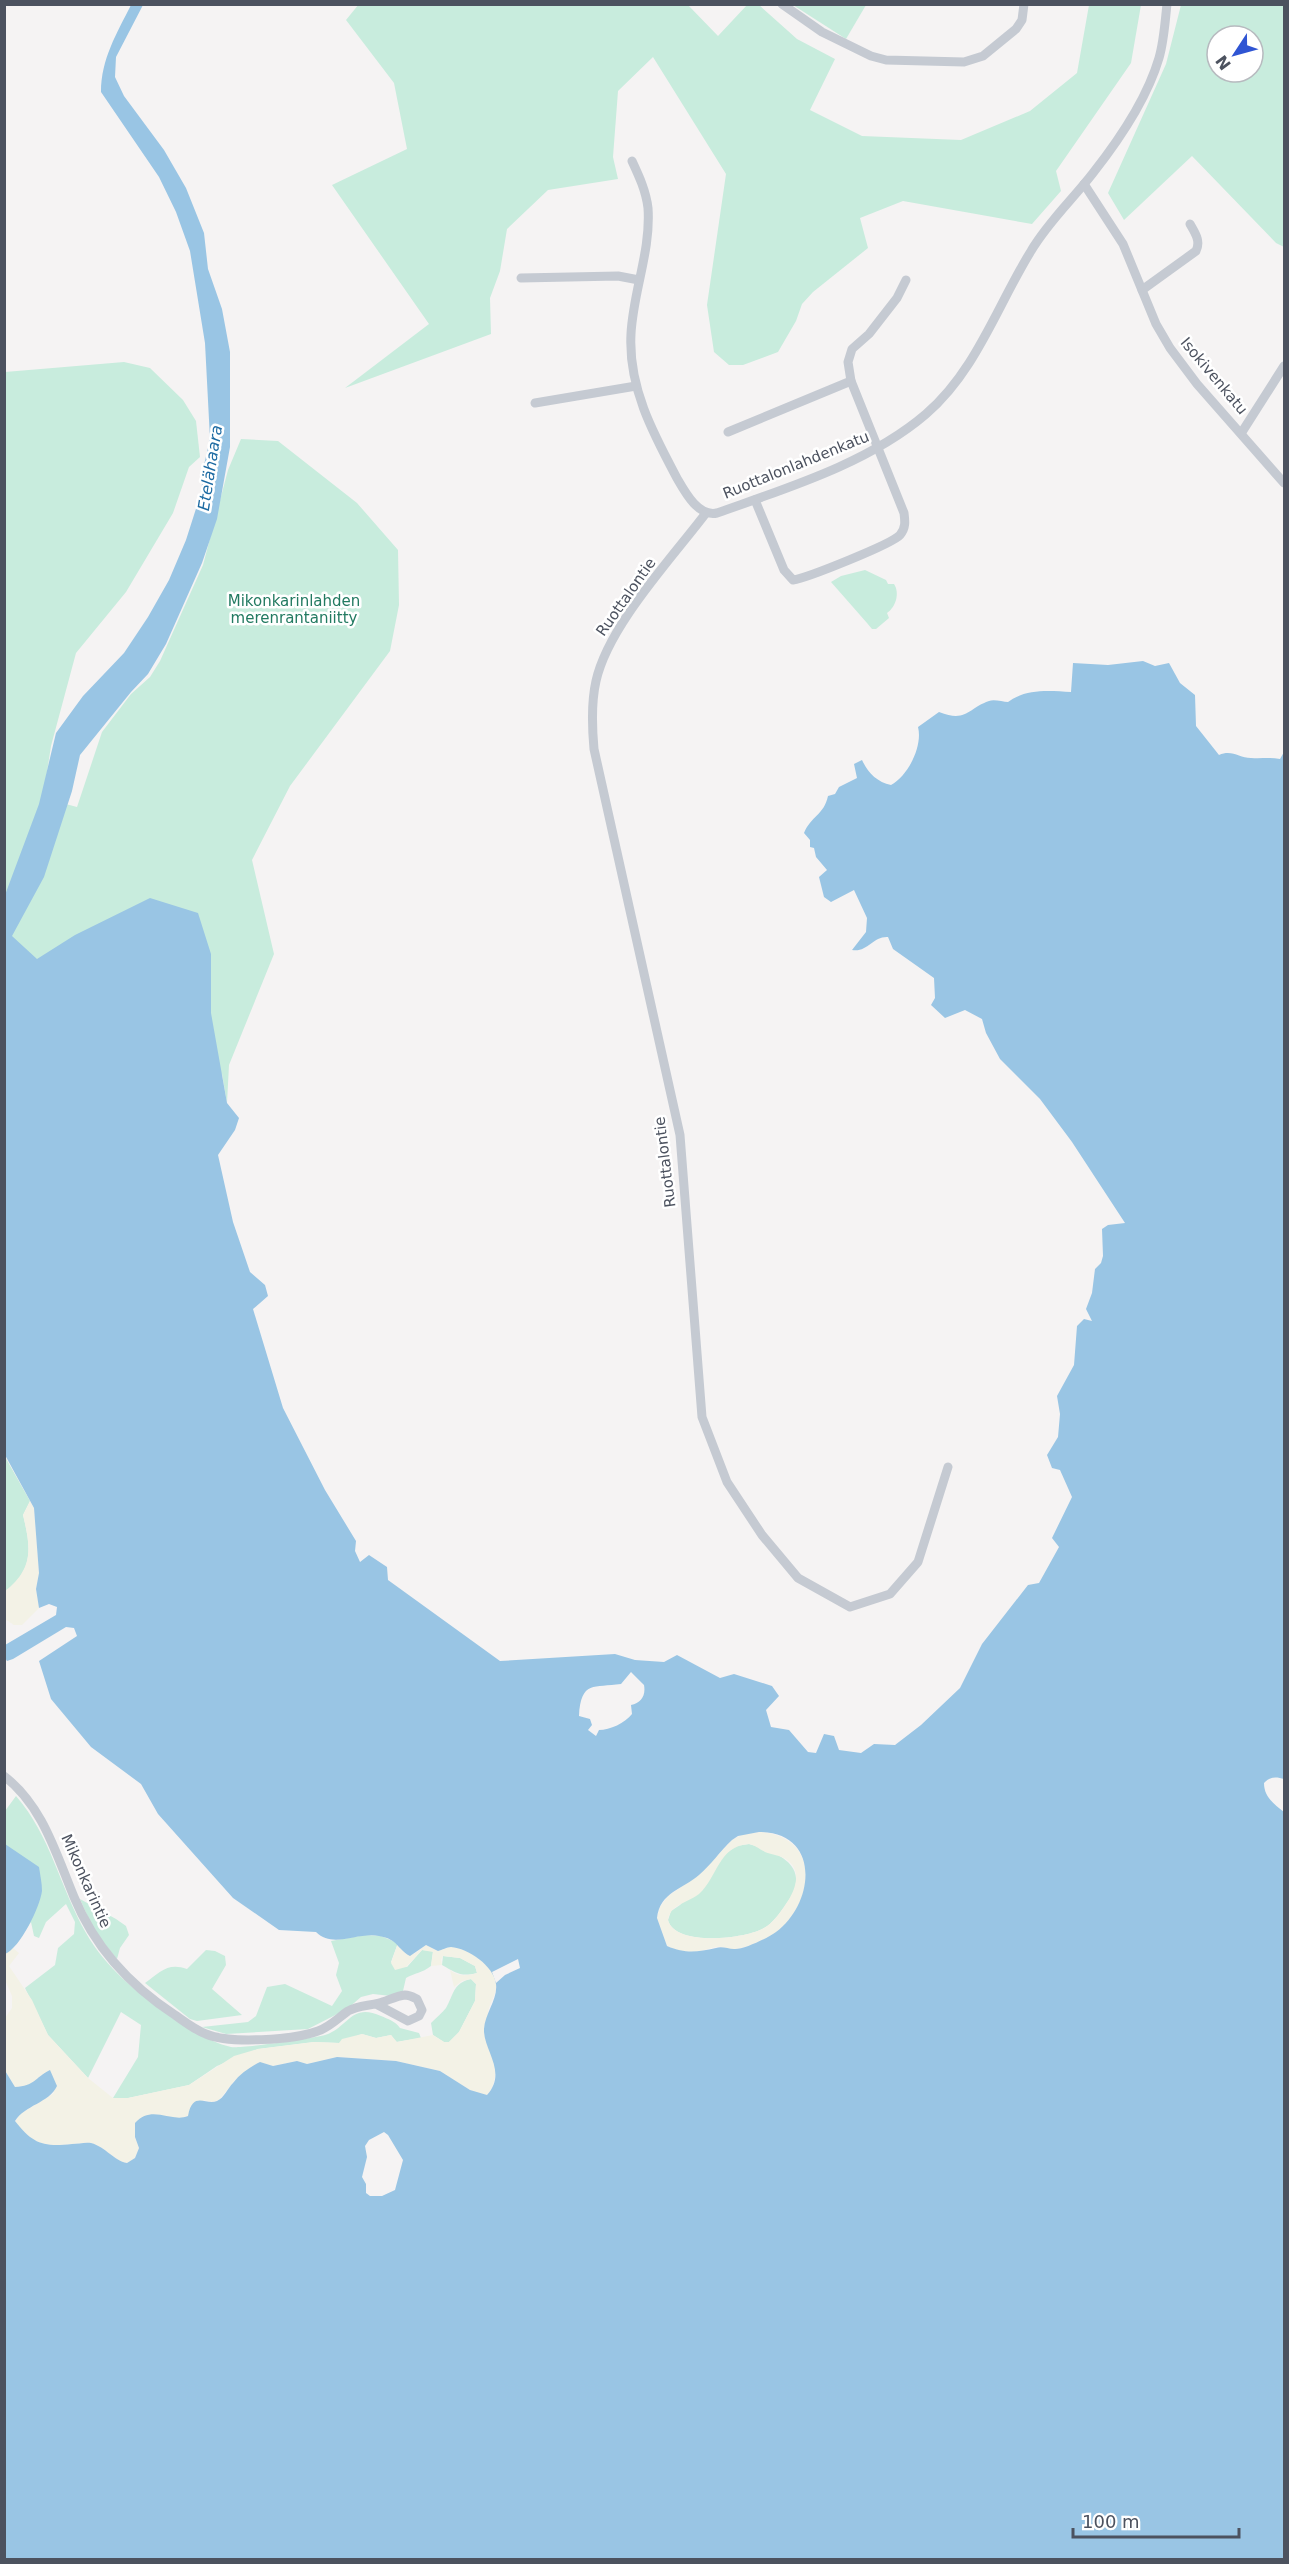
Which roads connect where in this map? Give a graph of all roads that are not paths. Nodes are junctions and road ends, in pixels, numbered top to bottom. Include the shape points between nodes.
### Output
1 (1024, 4) edge
2 (1167, 4) edge
3 (785, 6) edge
4 (632, 160) dead end
5 (1084, 184) junction
6 (1190, 224) dead end
7 (521, 278) dead end
8 (639, 280) junction
9 (906, 280) dead end
10 (1142, 290) junction
11 (1284, 366) edge
12 (851, 381) junction
13 (636, 386) junction
14 (535, 403) dead end
15 (728, 432) dead end
16 (1242, 432) junction
17 (877, 449) junction
18 (1284, 483) edge
19 (755, 500) junction
20 (706, 513) junction
21 (948, 1467) dead end
22 (4, 1776) edge
23 (376, 2004) dead end

1 - 3 street via 1016,29 983,56 964,62 886,60 871,56 822,32
2 - 5 street, Ruottalonlahdenkatu via 1158,60 1150,82 1122,132
4 - 8 street via 648,208
5 - 10 street, Isokivenkatu via 1123,244
5 - 17 street, Ruottalonlahdenkatu via 1035,244 953,387 926,415
6 - 10 street via 1197,237 1196,251
7 - 8 street via 618,276
8 - 13 street via 630,336
9 - 12 street via 876,325 852,349 848,362
10 - 16 street, Isokivenkatu via 1156,324 1181,364
11 - 16 street
12 - 15 street
12 - 17 street
13 - 14 street
13 - 20 street via 655,436 682,486
16 - 18 street, Isokivenkatu
17 - 19 street, Ruottalonlahdenkatu
17 - 19 street via 906,523 902,534 886,544 798,579 790,578
19 - 20 street, Ruottalonlahdenkatu
20 - 21 street, Ruottalontie via 612,642 596,681 592,729 680,1135 702,1418 727,1482 762,1535 798,1578 850,1607 890,1594 918,1562
22 - 23 street, Mikonkarintie via 42,1820 98,1945 125,1977 190,2025 223,2039 309,2034 357,2007

